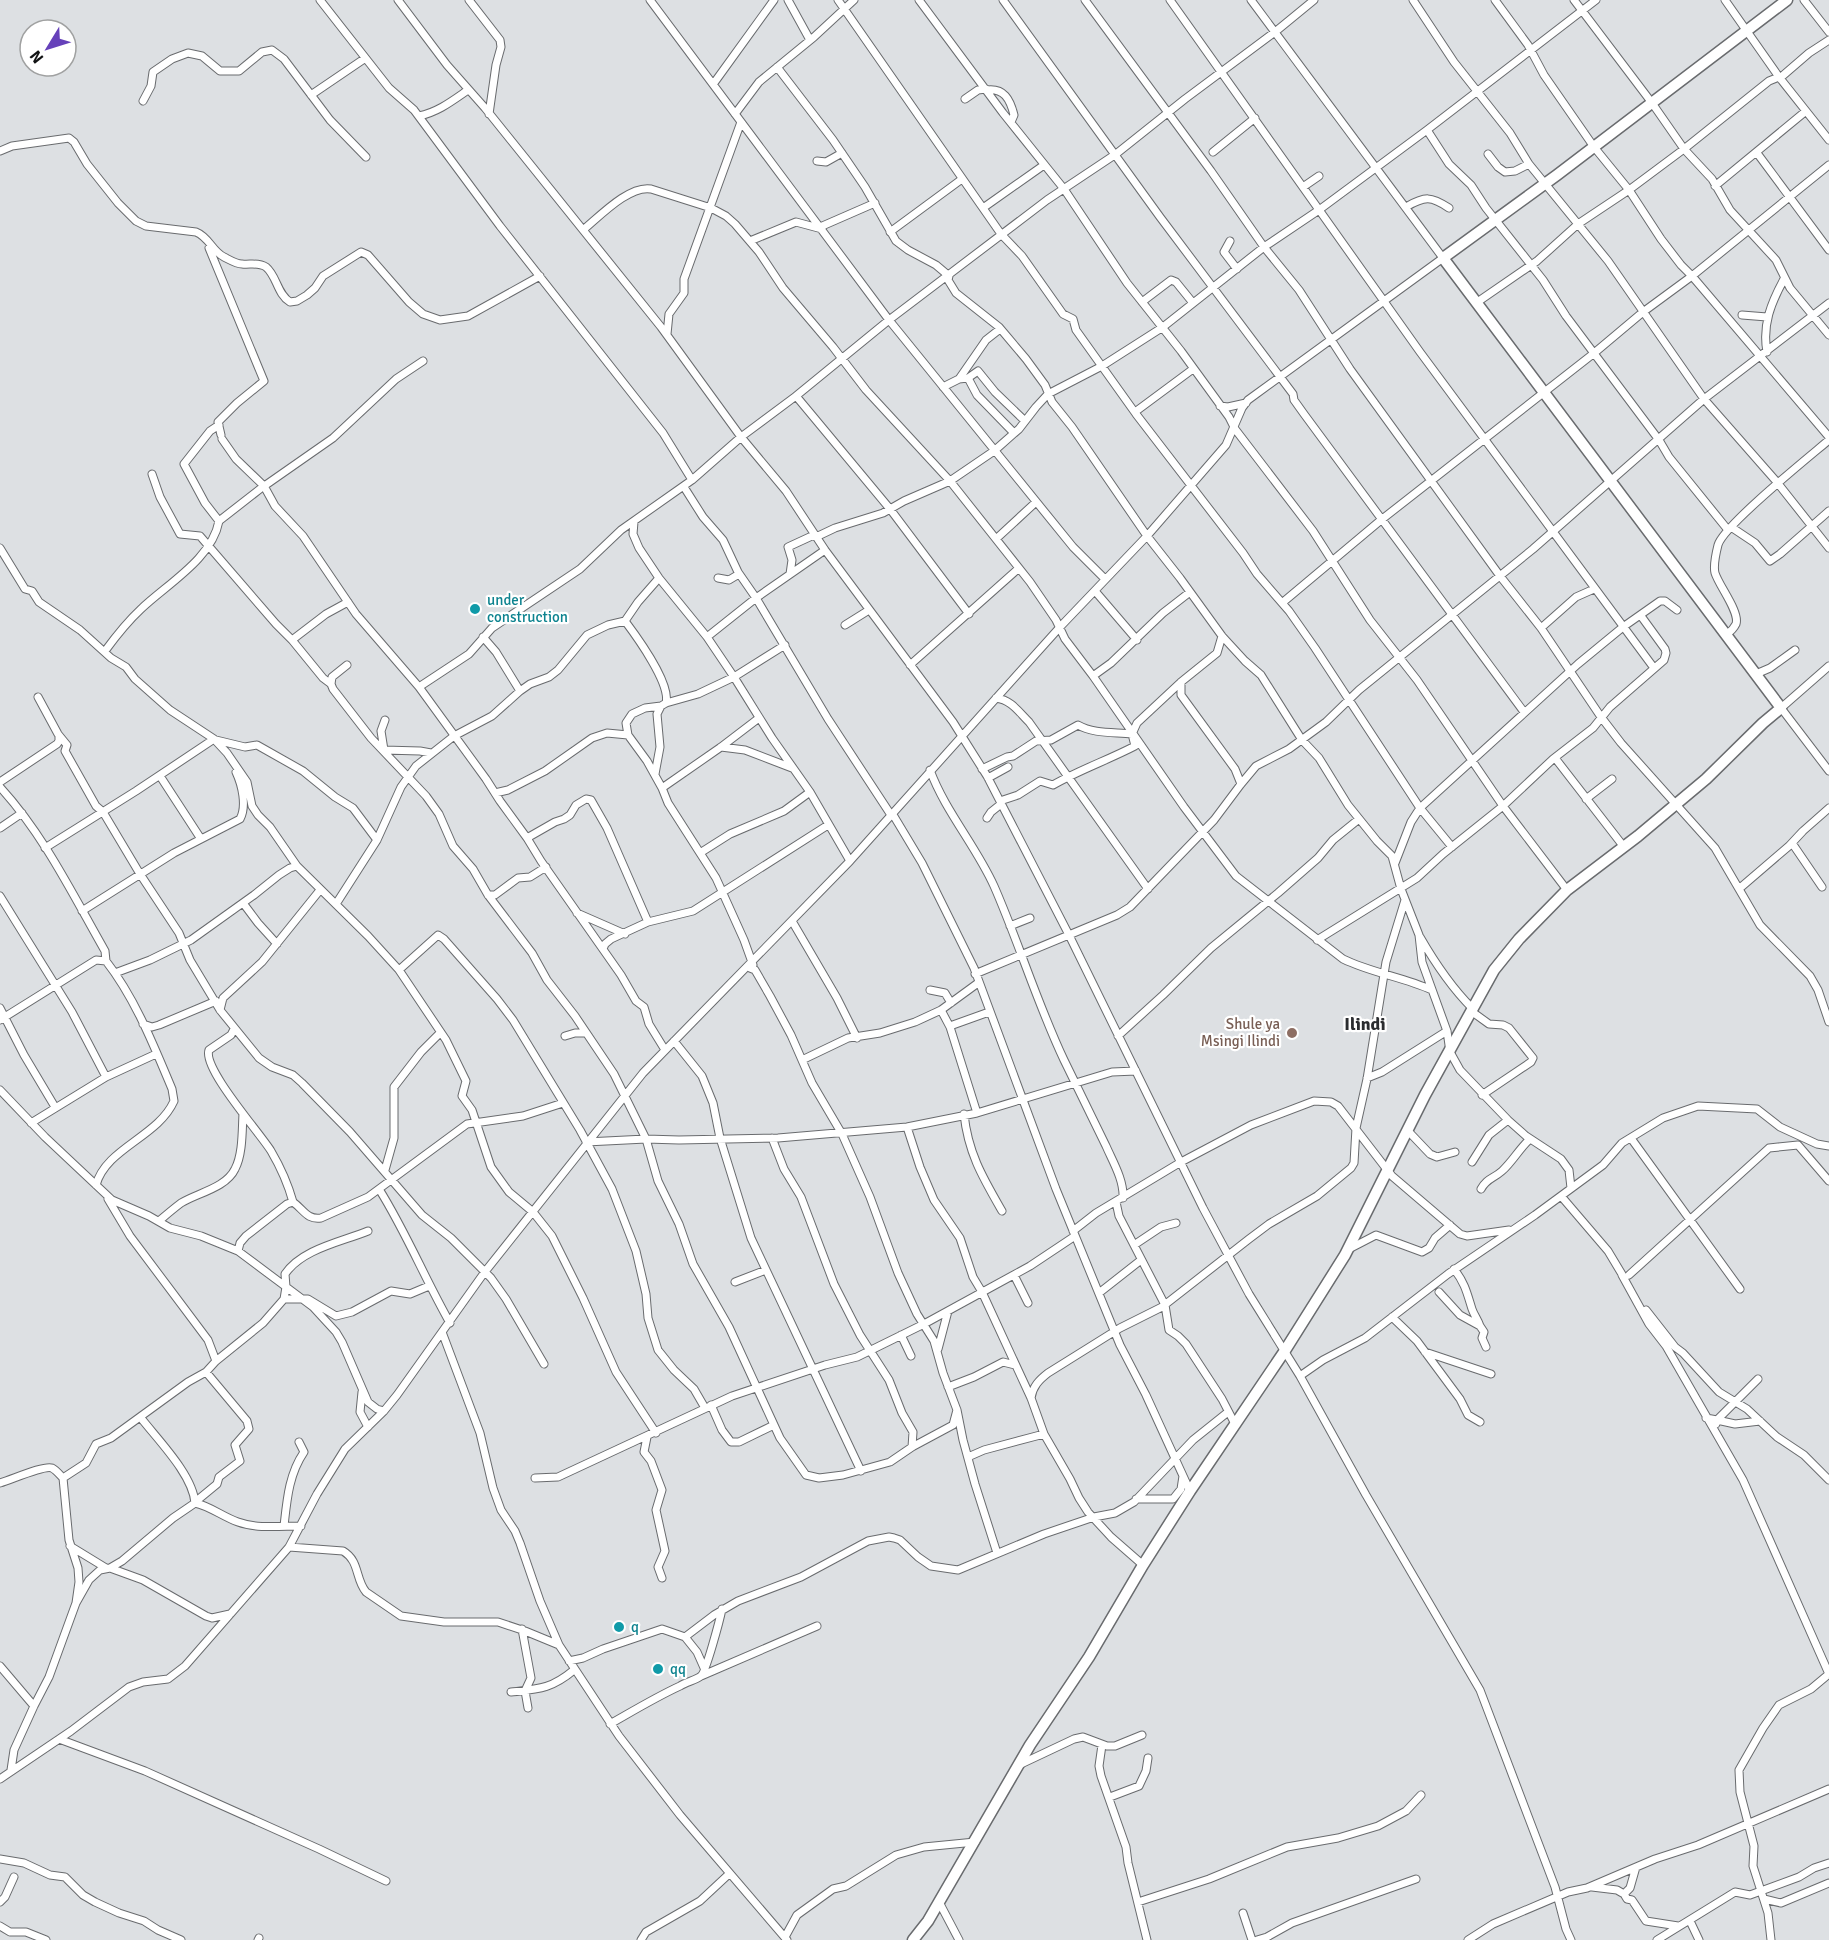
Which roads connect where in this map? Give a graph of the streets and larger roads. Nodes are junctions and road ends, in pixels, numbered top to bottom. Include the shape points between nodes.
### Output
1 (320, 0) edge
2 (398, 0) edge
3 (469, 0) edge
4 (650, 0) edge
5 (774, 0) edge
6 (788, 0) edge
7 (838, 0) edge
8 (854, 0) edge
9 (919, 0) edge
10 (1003, 0) edge
11 (1085, 0) edge
12 (1170, 0) edge
13 (1251, 0) edge
14 (1314, 0) edge
15 (1413, 0) edge
16 (1495, 0) edge
17 (1574, 0) edge
18 (1596, 0) edge
19 (1725, 0) edge
20 (1787, 0) edge
21 (1804, 0) edge
22 (844, 8) junction
23 (1582, 11) junction
24 (1746, 31) junction
25 (1275, 32) junction
26 (1829, 32) edge
27 (810, 40) junction
28 (1829, 40) edge
29 (1531, 50) junction
30 (364, 59) junction
31 (777, 67) junction
32 (1221, 73) junction
33 (1779, 77) junction
34 (714, 84) junction
35 (986, 89) junction
36 (468, 90) junction
37 (1478, 92) junction
38 (310, 95) junction
39 (965, 99) dead end
40 (143, 101) dead end
41 (1652, 103) junction
42 (1806, 111) junction
43 (1167, 112) junction
44 (489, 114) junction
45 (735, 114) junction
46 (418, 117) junction
47 (1254, 118) junction
48 (741, 122) junction
49 (1011, 122) junction
50 (1427, 130) junction
51 (1829, 140) edge
52 (1594, 147) junction
53 (1684, 149) junction
54 (0, 151) edge
55 (1213, 152) dead end
56 (842, 153) junction
57 (1757, 153) junction
58 (1116, 154) junction
59 (1488, 154) dead end
60 (366, 157) dead end
61 (817, 161) dead end
62 (1529, 164) junction
63 (1044, 165) junction
64 (1829, 165) edge
65 (1376, 167) junction
66 (1319, 176) dead end
67 (962, 179) junction
68 (1545, 184) junction
69 (1715, 186) junction
70 (1303, 187) junction
71 (1064, 189) junction
72 (1629, 190) junction
73 (1790, 196) junction
74 (875, 202) junction
75 (1406, 207) junction
76 (711, 208) junction
77 (983, 208) junction
78 (1449, 208) dead end
79 (1319, 210) junction
80 (1495, 221) junction
81 (1578, 224) junction
82 (821, 228) junction
83 (583, 230) junction
84 (1747, 230) junction
85 (890, 232) junction
86 (1001, 234) junction
87 (203, 235) junction
88 (750, 241) junction
89 (1230, 241) dead end
90 (1828, 247) edge
91 (1264, 248) junction
92 (1443, 258) junction
93 (1531, 264) junction
94 (1237, 269) junction
95 (540, 276) junction
96 (949, 276) junction
97 (1692, 276) junction
98 (1784, 279) junction
99 (1212, 288) junction
100 (1384, 301) junction
101 (1142, 302) junction
102 (1193, 303) junction
103 (1476, 303) junction
104 (1829, 303) edge
105 (1643, 312) junction
106 (1742, 315) dead end
107 (1812, 316) junction
108 (1767, 317) junction
109 (889, 320) junction
110 (1163, 327) junction
111 (1000, 329) junction
112 (667, 334) junction
113 (1829, 335) edge
114 (1330, 340) junction
115 (1767, 352) junction
116 (1593, 354) junction
117 (1760, 357) junction
118 (841, 358) junction
119 (423, 361) dead end
120 (1102, 366) junction
121 (1193, 369) junction
122 (1280, 377) junction
123 (968, 378) junction
124 (958, 379) junction
125 (943, 387) junction
126 (1542, 393) junction
127 (1048, 394) junction
128 (796, 396) junction
129 (1704, 399) junction
130 (1246, 403) junction
131 (1220, 406) junction
132 (1135, 412) junction
133 (1025, 421) junction
134 (219, 425) junction
135 (1235, 429) junction
136 (1014, 434) junction
137 (741, 437) junction
138 (1484, 438) junction
139 (1829, 438) edge
140 (1659, 440) junction
141 (994, 451) junction
142 (152, 474) dead end
143 (692, 480) junction
144 (950, 481) junction
145 (1609, 481) junction
146 (1431, 482) junction
147 (1778, 483) junction
148 (264, 486) junction
149 (1190, 486) junction
150 (684, 487) junction
151 (1036, 502) junction
152 (890, 509) junction
153 (1829, 511) edge
154 (1382, 519) junction
155 (219, 521) junction
156 (634, 522) junction
157 (1812, 526) junction
158 (1729, 529) junction
159 (1553, 531) junction
160 (815, 536) junction
161 (1147, 536) junction
162 (996, 539) junction
163 (210, 547) junction
164 (0, 548) edge
165 (1829, 548) edge
166 (825, 550) junction
167 (1331, 561) junction
168 (1019, 568) junction
169 (739, 574) junction
170 (790, 574) junction
171 (1500, 576) junction
172 (659, 578) junction
173 (717, 578) dead end
174 (1105, 579) junction
175 (1594, 589) junction
176 (1095, 591) junction
177 (1190, 592) junction
178 (756, 598) junction
179 (348, 602) junction
180 (1282, 603) junction
181 (869, 610) junction
182 (1677, 610) dead end
183 (969, 614) junction
184 (1452, 615) junction
185 (1641, 615) junction
186 (625, 621) junction
187 (845, 625) dead end
188 (1060, 627) junction
189 (1623, 627) junction
190 (1541, 628) junction
191 (1727, 634) junction
192 (1222, 636) junction
193 (483, 637) junction
194 (707, 637) junction
195 (292, 640) junction
196 (1137, 640) junction
197 (785, 645) junction
198 (1795, 650) dead end
199 (105, 651) junction
200 (1400, 658) junction
201 (347, 665) dead end
202 (910, 665) junction
203 (1829, 666) edge
204 (1654, 668) junction
205 (1570, 671) junction
206 (1756, 674) junction
207 (734, 676) junction
208 (1093, 676) junction
209 (1181, 681) junction
210 (331, 684) junction
211 (419, 687) junction
212 (520, 691) junction
213 (38, 697) dead end
214 (996, 698) junction
215 (1350, 701) junction
216 (664, 705) junction
217 (1781, 708) junction
218 (1524, 712) junction
219 (1601, 717) junction
220 (759, 718) junction
221 (385, 720) dead end
222 (1132, 734) junction
223 (628, 735) junction
224 (962, 735) junction
225 (59, 736) junction
226 (454, 736) junction
227 (214, 739) junction
228 (1043, 740) junction
229 (1302, 740) junction
230 (721, 747) junction
231 (384, 750) junction
232 (431, 753) junction
233 (1556, 758) junction
234 (1471, 759) junction
235 (1008, 767) dead end
236 (795, 769) junction
237 (982, 769) junction
238 (930, 770) junction
239 (1829, 771) edge
240 (655, 774) junction
241 (160, 776) junction
242 (408, 776) junction
243 (1068, 776) junction
244 (988, 778) junction
245 (1612, 779) dead end
246 (0, 782) edge
247 (1241, 784) junction
248 (0, 787) edge
249 (662, 788) junction
250 (810, 792) junction
251 (495, 793) junction
252 (1586, 799) junction
253 (1000, 802) junction
254 (1675, 804) junction
255 (1503, 806) junction
256 (1420, 808) junction
257 (1829, 808) edge
258 (103, 812) junction
259 (22, 813) junction
260 (891, 814) junction
261 (987, 818) dead end
262 (1359, 819) junction
263 (828, 825) junction
264 (0, 828) edge
265 (1202, 832) junction
266 (527, 838) junction
267 (201, 839) junction
268 (377, 840) junction
269 (1792, 843) junction
270 (1624, 846) junction
271 (1452, 847) junction
272 (45, 848) junction
273 (700, 853) junction
274 (850, 861) junction
275 (1395, 863) junction
276 (297, 866) junction
277 (546, 867) junction
278 (140, 874) junction
279 (1822, 887) dead end
280 (1740, 888) junction
281 (1148, 889) junction
282 (1401, 889) junction
283 (320, 890) junction
284 (1567, 890) junction
285 (722, 893) junction
286 (488, 895) junction
287 (0, 896) edge
288 (1405, 900) junction
289 (1268, 901) junction
290 (243, 903) junction
291 (336, 904) junction
292 (82, 911) junction
293 (577, 913) junction
294 (1030, 918) dead end
295 (648, 921) junction
296 (792, 921) junction
297 (1010, 926) junction
298 (625, 933) junction
299 (1419, 934) junction
300 (1069, 935) junction
301 (1317, 940) junction
302 (184, 944) junction
303 (277, 944) junction
304 (603, 949) junction
305 (1020, 956) junction
306 (106, 961) junction
307 (751, 961) junction
308 (399, 970) junction
309 (115, 973) junction
310 (975, 974) junction
311 (1384, 975) junction
312 (978, 983) junction
313 (55, 986) junction
314 (930, 990) dead end
315 (1432, 990) junction
316 (223, 998) junction
317 (213, 1001) junction
318 (951, 1003) junction
319 (0, 1008) edge
320 (220, 1010) junction
321 (941, 1010) junction
322 (1472, 1010) junction
323 (990, 1012) junction
324 (3, 1018) edge
325 (1829, 1022) edge
326 (143, 1024) junction
327 (950, 1026) junction
328 (234, 1029) junction
329 (1447, 1031) junction
330 (440, 1033) junction
331 (585, 1033) junction
332 (565, 1036) dead end
333 (1118, 1036) junction
334 (857, 1038) junction
335 (674, 1041) junction
336 (665, 1050) junction
337 (1450, 1052) junction
338 (156, 1054) junction
339 (802, 1060) junction
340 (1136, 1071) junction
341 (106, 1077) junction
342 (1367, 1078) junction
343 (1076, 1083) junction
344 (0, 1090) edge
345 (1482, 1095) junction
346 (624, 1096) junction
347 (1021, 1100) junction
348 (563, 1103) junction
349 (55, 1107) junction
350 (977, 1113) junction
351 (243, 1114) junction
352 (964, 1114) junction
353 (1508, 1120) junction
354 (31, 1123) junction
355 (476, 1123) junction
356 (907, 1127) junction
357 (1356, 1128) junction
358 (1406, 1133) junction
359 (842, 1134) junction
360 (720, 1138) junction
361 (772, 1138) junction
362 (646, 1139) junction
363 (1530, 1139) junction
364 (1633, 1141) dead end
365 (586, 1142) junction
366 (1829, 1146) edge
367 (1455, 1152) dead end
368 (1181, 1162) junction
369 (1472, 1162) dead end
370 (385, 1170) junction
371 (1388, 1170) junction
372 (392, 1180) junction
373 (1829, 1181) edge
374 (96, 1185) junction
375 (1571, 1188) junction
376 (379, 1189) junction
377 (1481, 1190) dead end
378 (106, 1195) junction
379 (1562, 1196) junction
380 (1123, 1198) junction
381 (293, 1202) junction
382 (1116, 1202) junction
383 (1002, 1211) dead end
384 (533, 1212) junction
385 (1690, 1219) junction
386 (159, 1221) junction
387 (1176, 1223) dead end
388 (1450, 1225) junction
389 (1514, 1230) junction
390 (368, 1231) dead end
391 (1074, 1233) junction
392 (1134, 1245) junction
393 (238, 1251) junction
394 (1347, 1251) junction
395 (1228, 1254) junction
396 (1142, 1260) junction
397 (1454, 1269) junction
398 (766, 1270) junction
399 (484, 1273) junction
400 (1014, 1275) junction
401 (1625, 1275) junction
402 (735, 1282) dead end
403 (429, 1286) junction
404 (286, 1287) junction
405 (1740, 1289) dead end
406 (982, 1292) junction
407 (1439, 1292) dead end
408 (1099, 1293) junction
409 (284, 1299) junction
410 (301, 1299) junction
411 (1028, 1303) dead end
412 (1165, 1305) junction
413 (948, 1311) junction
414 (1392, 1317) junction
415 (450, 1323) junction
416 (924, 1324) junction
417 (1480, 1326) junction
418 (1115, 1331) junction
419 (442, 1332) junction
420 (901, 1335) junction
421 (1486, 1347) dead end
422 (870, 1350) junction
423 (938, 1352) junction
424 (1284, 1352) junction
425 (1424, 1352) junction
426 (910, 1356) dead end
427 (216, 1361) junction
428 (544, 1364) dead end
429 (1015, 1365) junction
430 (814, 1369) junction
431 (206, 1372) junction
432 (1491, 1374) dead end
433 (1020, 1375) junction
434 (1300, 1376) junction
435 (1758, 1378) dead end
436 (1038, 1381) junction
437 (758, 1388) junction
438 (948, 1388) junction
439 (362, 1392) junction
440 (1031, 1398) junction
441 (1735, 1401) junction
442 (708, 1406) junction
443 (957, 1410) junction
444 (384, 1411) junction
445 (1228, 1412) junction
446 (141, 1418) junction
447 (1706, 1418) junction
448 (1717, 1420) junction
449 (1760, 1421) junction
450 (1480, 1422) dead end
451 (1235, 1424) junction
452 (774, 1425) junction
453 (368, 1428) junction
454 (1714, 1432) junction
455 (656, 1433) junction
456 (1044, 1434) junction
457 (646, 1437) junction
458 (299, 1442) dead end
459 (912, 1447) junction
460 (968, 1457) junction
461 (1174, 1458) junction
462 (861, 1471) junction
463 (1183, 1474) junction
464 (63, 1478) junction
465 (535, 1478) dead end
466 (1829, 1480) edge
467 (0, 1483) edge
468 (1190, 1491) junction
469 (1136, 1499) junction
470 (197, 1501) junction
471 (1094, 1517) junction
472 (284, 1526) junction
473 (301, 1526) junction
474 (70, 1546) junction
475 (289, 1547) junction
476 (997, 1553) junction
477 (1143, 1565) junction
478 (108, 1568) junction
479 (662, 1578) dead end
480 (76, 1603) junction
481 (722, 1609) junction
482 (231, 1614) junction
483 (817, 1626) dead end
484 (522, 1629) junction
485 (685, 1637) junction
486 (559, 1645) junction
487 (569, 1662) junction
488 (0, 1666) edge
489 (574, 1670) junction
490 (703, 1673) junction
491 (1829, 1674) edge
492 (525, 1691) junction
493 (511, 1692) dead end
494 (34, 1706) junction
495 (528, 1708) dead end
496 (610, 1724) junction
497 (1142, 1735) dead end
498 (59, 1739) junction
499 (1102, 1745) junction
500 (1148, 1758) dead end
501 (1019, 1764) junction
502 (11, 1770) junction
503 (0, 1779) edge
504 (1829, 1789) edge
505 (1421, 1795) dead end
506 (1110, 1797) junction
507 (1748, 1822) junction
508 (975, 1842) junction
509 (0, 1859) edge
510 (1829, 1863) edge
511 (1635, 1867) junction
512 (729, 1874) junction
513 (14, 1877) dead end
514 (1416, 1879) dead end
515 (386, 1881) dead end
516 (1829, 1883) edge
517 (1590, 1887) junction
518 (1761, 1890) junction
519 (1624, 1894) junction
520 (1556, 1898) junction
521 (1764, 1899) junction
522 (0, 1902) edge
523 (939, 1902) junction
524 (1138, 1902) junction
525 (1243, 1913) dead end
526 (1690, 1921) junction
527 (0, 1926) edge
528 (1678, 1926) junction
529 (1566, 1929) junction
530 (786, 1939) edge
531 (46, 1940) edge
532 (181, 1940) edge
533 (641, 1940) edge
534 (913, 1940) edge
535 (959, 1940) edge
536 (1147, 1940) edge
537 (1252, 1940) edge
538 (1257, 1940) edge
539 (1468, 1940) edge
540 (1563, 1940) edge
541 (1571, 1940) edge
542 (1657, 1940) edge
543 (1698, 1940) edge
544 (1771, 1940) edge

1 - 30 street
2 - 36 street
3 - 44 street via 500,40
4 - 34 street
5 - 34 street
6 - 27 street
7 - 22 street
8 - 22 street
9 - 35 street
10 - 58 street
11 - 43 street
12 - 32 street
13 - 25 street
14 - 25 street
15 - 37 street
16 - 29 street
17 - 23 street
18 - 23 street
19 - 24 street
20 - 24 street
21 - 26 street
22 - 27 street
22 - 67 street
23 - 29 street
23 - 41 street
24 - 33 street
24 - 41 street
25 - 32 street
25 - 65 street
27 - 31 street
28 - 33 street
29 - 37 street
29 - 52 street
30 - 38 street
30 - 46 street
31 - 45 street via 759,82
31 - 56 street
32 - 43 street
32 - 47 street
33 - 42 street
33 - 53 street via 1771,79
34 - 45 street
35 - 39 street
35 - 49 street
35 - 49 street via 999,89 1005,94 1014,115
36 - 44 street
36 - 46 street via 439,110
37 - 50 street
37 - 62 street
38 - 40 street via 280,54 268,50 239,70 220,71 198,54 182,55 153,72
38 - 60 street
41 - 52 street
41 - 53 street
42 - 51 street
42 - 57 street
43 - 58 street
43 - 91 street
44 - 83 street
45 - 48 street
46 - 95 street
47 - 55 street
47 - 70 street
48 - 76 street
48 - 82 street
49 - 63 street
50 - 65 street
50 - 80 street
52 - 68 street
52 - 72 street
53 - 69 street
53 - 72 street
54 - 87 street via 69,138 136,221
56 - 61 street via 826,162
56 - 74 street
57 - 69 street
57 - 73 street
58 - 71 street
58 - 99 street
59 - 62 street via 1505,172
62 - 68 street
63 - 71 street
63 - 77 street
64 - 73 street
65 - 75 street
65 - 79 street
66 - 70 street
67 - 77 street
67 - 85 street
68 - 80 street
68 - 81 street
69 - 84 street
70 - 79 street
71 - 86 street
71 - 101 street
72 - 81 street
72 - 97 street via 1661,239
73 - 84 street
73 - 90 street
74 - 82 street
74 - 85 street
75 - 78 street via 1426,198
75 - 92 street
76 - 83 street via 641,188
76 - 88 street via 731,219
76 - 112 street via 684,279 684,293 669,314
77 - 86 street
79 - 91 street
79 - 100 street
80 - 92 street
80 - 93 street
81 - 93 street
81 - 105 street
82 - 88 street via 796,222
82 - 109 street
83 - 112 street
84 - 97 street
84 - 98 street via 1776,260
85 - 96 street via 900,245
86 - 96 street
86 - 120 street via 1022,256 1063,314 1073,319 1076,330
87 - 95 street via 222,256 267,268 290,302 307,294 323,276 361,252 409,302 423,314 440,320 468,316
87 - 134 street via 264,381 237,403
88 - 118 street
89 - 94 street via 1224,252
91 - 94 street
91 - 114 street via 1299,290
92 - 100 street
92 - 103 street
93 - 103 street
93 - 116 street
94 - 99 street
95 - 143 street via 663,433
96 - 109 street
96 - 111 street via 956,293
97 - 105 street
97 - 117 street
98 - 107 street
98 - 108 street
99 - 102 street
99 - 122 street
100 - 114 street
100 - 138 street
101 - 102 street via 1171,280
101 - 110 street
102 - 110 street
103 - 126 street
104 - 107 street
105 - 116 street
105 - 129 street
106 - 108 street
107 - 113 street
107 - 115 street
108 - 115 street
109 - 118 street
109 - 125 street
110 - 120 street
110 - 121 street
111 - 124 street via 981,346
111 - 127 street via 1038,375
112 - 137 street
114 - 122 street
114 - 146 street
115 - 117 street
116 - 126 street
116 - 140 street
117 - 129 street
117 - 139 street
118 - 128 street
118 - 144 street via 883,411
119 - 148 street via 396,379 333,438
120 - 127 street
120 - 132 street
121 - 131 street
121 - 132 street
122 - 130 street
122 - 154 street
123 - 124 street
123 - 133 street via 978,371
123 - 136 street via 976,395
124 - 125 street
125 - 141 street
126 - 138 street
126 - 145 street
127 - 133 street
127 - 161 street
128 - 137 street
128 - 152 street
129 - 140 street
129 - 147 street
130 - 131 street
130 - 135 street
131 - 135 street
132 - 149 street
133 - 136 street
134 - 148 street via 236,459
134 - 155 street via 184,464
135 - 149 street
135 - 167 street
136 - 141 street
137 - 143 street
137 - 160 street via 786,491
138 - 146 street
138 - 159 street
139 - 147 street
140 - 145 street
140 - 158 street
141 - 144 street
141 - 151 street
142 - 163 street via 180,534 200,536
143 - 150 street
144 - 152 street
144 - 162 street
145 - 159 street
145 - 191 street
146 - 154 street
146 - 171 street
147 - 157 street
147 - 158 street
148 - 155 street
148 - 179 street
149 - 161 street
149 - 180 street
150 - 156 street
150 - 169 street via 723,540
151 - 162 street
151 - 174 street
152 - 160 street
152 - 183 street
153 - 157 street
154 - 167 street
154 - 184 street
155 - 163 street
156 - 172 street via 633,534 639,548
156 - 193 street via 580,568
157 - 158 street via 1770,561 1755,543
157 - 165 street
158 - 191 street via 1718,544 1714,569 1736,617 1736,624
159 - 171 street
159 - 175 street
160 - 166 street
160 - 170 street via 788,547 792,560
161 - 174 street
161 - 177 street
162 - 168 street
163 - 195 street
163 - 199 street via 141,609
164 - 199 street via 25,589
166 - 170 street
166 - 181 street
167 - 180 street
167 - 200 street
168 - 183 street
168 - 188 street
169 - 173 street via 729,580
169 - 178 street
170 - 178 street
171 - 184 street
171 - 190 street
172 - 186 street
172 - 194 street
174 - 176 street
175 - 189 street
175 - 190 street via 1576,597
176 - 188 street
176 - 196 street
177 - 192 street
177 - 196 street
178 - 194 street
178 - 197 street
179 - 195 street
179 - 211 street
180 - 215 street
181 - 187 street
181 - 202 street
182 - 185 street via 1661,600
183 - 202 street
184 - 200 street
184 - 218 street
185 - 189 street
185 - 204 street via 1666,653
186 - 212 street via 587,635 558,670
186 - 216 street via 663,683 668,697
188 - 208 street
188 - 214 street
189 - 204 street
189 - 205 street
190 - 205 street
191 - 206 street
192 - 209 street via 1217,652
192 - 229 street via 1261,675
193 - 211 street via 469,654
193 - 212 street
194 - 207 street
195 - 210 street
196 - 208 street
197 - 207 street
197 - 260 street
198 - 206 street
199 - 227 street via 170,710
200 - 215 street
200 - 234 street
201 - 210 street via 332,677
202 - 224 street
203 - 217 street
204 - 219 street
205 - 218 street
205 - 219 street
206 - 217 street
207 - 216 street
207 - 220 street
208 - 222 street
209 - 222 street via 1137,723
209 - 247 street via 1181,695 1235,769
210 - 231 street
211 - 226 street
212 - 226 street via 487,719
213 - 225 street
214 - 224 street
214 - 228 street via 1011,703
215 - 229 street
215 - 256 street
216 - 223 street via 632,714 626,723
216 - 240 street via 657,714 660,747
217 - 239 street
217 - 254 street
218 - 234 street
219 - 233 street
219 - 254 street
220 - 230 street
220 - 236 street
221 - 231 street via 381,731
222 - 228 street via 1089,731 1078,725 1051,740
222 - 243 street via 1135,746
222 - 265 street
223 - 240 street
223 - 251 street via 607,733 592,738 545,771
224 - 237 street
224 - 238 street
225 - 246 street via 57,744
225 - 258 street via 96,806
226 - 232 street
226 - 251 street
227 - 241 street
227 - 267 street via 214,746 230,760 241,782 243,814
227 - 268 street via 245,747 257,745 311,776 353,808
227 - 276 street via 236,764 252,806
228 - 237 street
228 - 243 street
229 - 247 street via 1261,763
229 - 262 street via 1319,758
230 - 236 street via 745,750
230 - 249 street
231 - 232 street
231 - 242 street
232 - 242 street
233 - 252 street
233 - 255 street
234 - 255 street
234 - 256 street
235 - 244 street
236 - 250 street
237 - 244 street
238 - 260 street
238 - 297 street via 984,865
240 - 249 street
241 - 258 street
241 - 267 street
242 - 268 street
242 - 286 street via 439,814 453,846
243 - 253 street via 1053,785 1040,781
243 - 281 street
244 - 253 street
245 - 252 street
247 - 265 street
248 - 259 street
249 - 273 street
250 - 263 street
250 - 273 street via 784,811 730,834
251 - 266 street
252 - 270 street
253 - 261 street
253 - 300 street
254 - 270 street
254 - 280 street via 1715,848
255 - 271 street
255 - 284 street
256 - 271 street
256 - 275 street
257 - 269 street
258 - 272 street
258 - 278 street
259 - 264 street
259 - 272 street
260 - 274 street
260 - 310 street via 922,863
262 - 275 street
262 - 289 street
263 - 274 street
263 - 285 street
265 - 281 street
265 - 289 street via 1238,879
266 - 277 street
266 - 295 street via 564,819 579,802 591,800
267 - 278 street
268 - 291 street
269 - 279 street
269 - 280 street
270 - 284 street
271 - 282 street
272 - 292 street
273 - 285 street
274 - 296 street
275 - 282 street
276 - 283 street
276 - 290 street
277 - 286 street via 530,877 518,878 495,895
277 - 293 street
278 - 292 street
278 - 302 street
280 - 325 street via 1760,925 1813,981
281 - 300 street via 1124,912
282 - 288 street
282 - 301 street
283 - 291 street
283 - 303 street
284 - 322 street via 1506,955
285 - 295 street via 687,914
285 - 307 street
286 - 331 street
287 - 313 street
288 - 299 street
288 - 311 street via 1389,946
289 - 301 street
289 - 333 street via 1219,941
290 - 302 street
290 - 303 street
291 - 308 street
292 - 306 street via 105,951
293 - 298 street
293 - 304 street
294 - 297 street
295 - 298 street
296 - 307 street
296 - 334 street
297 - 305 street
298 - 304 street via 608,941
299 - 315 street via 1422,962
299 - 322 street via 1448,981
300 - 305 street
300 - 333 street
301 - 311 street via 1352,963
302 - 309 street
302 - 317 street
303 - 316 street
304 - 336 street via 636,1001 644,1007
305 - 310 street
305 - 343 street
306 - 309 street
306 - 313 street via 96,960
307 - 335 street
307 - 339 street via 750,968 759,976
308 - 330 street
308 - 348 street via 438,935 444,939 510,1016
309 - 326 street
310 - 312 street
311 - 315 street
311 - 342 street
312 - 318 street
312 - 323 street
313 - 324 street
313 - 341 street
314 - 318 street via 945,993
315 - 329 street
316 - 317 street
316 - 320 street
317 - 320 street
317 - 326 street via 159,1025
318 - 321 street
319 - 324 street
320 - 328 street
321 - 327 street
321 - 334 street via 915,1022
322 - 337 street
322 - 345 street via 1489,1024 1509,1028 1533,1058
323 - 327 street
323 - 347 street
324 - 349 street
326 - 338 street
327 - 350 street
328 - 351 street via 210,1050 208,1059
328 - 370 street via 259,1058 294,1076
329 - 337 street
329 - 342 street
330 - 355 street via 466,1080 462,1096
330 - 370 street via 394,1087 394,1138
331 - 332 street
331 - 346 street via 614,1074
333 - 340 street
334 - 339 street via 848,1038
335 - 336 street
335 - 360 street via 702,1076 713,1103
336 - 346 street
337 - 345 street via 1462,1074
337 - 358 street
338 - 341 street
338 - 374 street via 174,1101 141,1137 106,1165
339 - 359 street
340 - 343 street via 1112,1072
340 - 368 street
341 - 349 street
342 - 357 street
343 - 347 street
343 - 380 street via 1116,1170
344 - 354 street
345 - 353 street
346 - 362 street
346 - 365 street
347 - 350 street
347 - 391 street
348 - 355 street via 523,1116
348 - 365 street
349 - 354 street
350 - 352 street
351 - 381 street via 271,1150
351 - 386 street via 234,1172
352 - 356 street
352 - 383 street via 970,1152
353 - 363 street
353 - 369 street via 1489,1135
354 - 374 street
355 - 372 street via 459,1129
355 - 384 street via 491,1167 518,1201
356 - 359 street
356 - 406 street via 934,1200 955,1228
357 - 368 street via 1335,1103 1314,1101 1251,1125
357 - 371 street
357 - 395 street via 1350,1170
358 - 367 street via 1437,1157
358 - 371 street
359 - 361 street
359 - 416 street via 898,1273
360 - 361 street
360 - 362 street
360 - 398 street via 751,1238
361 - 422 street via 801,1197 834,1284
362 - 365 street
362 - 437 street via 658,1181 693,1264
363 - 375 street via 1564,1164 1569,1170
363 - 377 street via 1502,1171 1486,1180
364 - 385 street
365 - 384 street
365 - 442 street via 612,1189 636,1251 658,1350
366 - 375 street via 1780,1127 1757,1109 1698,1106 1663,1118 1631,1137 1616,1148 1604,1165
368 - 380 street
368 - 395 street
370 - 372 street
371 - 388 street
371 - 394 street
372 - 376 street
372 - 399 street via 422,1215 451,1238
373 - 385 street via 1798,1145 1769,1148
374 - 378 street
375 - 379 street
376 - 381 street via 357,1204 314,1219
376 - 403 street via 401,1225
378 - 386 street via 117,1204
378 - 427 street via 130,1236 208,1340
379 - 389 street
379 - 401 street
380 - 382 street
381 - 393 street via 246,1236
382 - 391 street via 1096,1213
382 - 392 street
384 - 399 street
384 - 455 street via 552,1236 616,1372
385 - 401 street
385 - 405 street
386 - 393 street
387 - 392 street via 1161,1227
388 - 389 street via 1467,1236
388 - 394 street via 1422,1252 1376,1234
389 - 397 street
390 - 404 street via 309,1252 285,1274
391 - 400 street via 1048,1256
391 - 408 street
392 - 396 street
393 - 404 street
394 - 424 street
395 - 412 street
395 - 424 street
396 - 408 street
396 - 412 street
397 - 414 street
397 - 417 street
398 - 402 street
398 - 430 street
399 - 415 street
399 - 428 street via 506,1299
400 - 406 street
400 - 411 street
401 - 441 street via 1655,1324 1675,1347 1719,1392
401 - 447 street via 1649,1324 1666,1346
403 - 410 street via 410,1294 391,1291 336,1316 314,1301
403 - 415 street
404 - 409 street
404 - 410 street
406 - 413 street
406 - 429 street
407 - 417 street via 1460,1315
408 - 418 street
409 - 410 street
409 - 427 street via 264,1323
410 - 439 street via 336,1332
412 - 418 street
412 - 445 street via 1169,1330 1186,1344
413 - 416 street
413 - 423 street
414 - 425 street
414 - 434 street via 1365,1338
415 - 419 street
416 - 420 street
416 - 423 street
417 - 421 street
418 - 436 street
418 - 461 street
419 - 444 street
419 - 486 street via 480,1433 501,1510 515,1531
420 - 422 street
420 - 426 street
422 - 430 street
422 - 459 street via 913,1432
423 - 438 street
424 - 434 street
424 - 451 street
425 - 432 street
425 - 450 street via 1468,1415
427 - 431 street
429 - 433 street
429 - 438 street via 1003,1362
430 - 437 street
430 - 462 street
431 - 446 street
431 - 470 street via 242,1415 249,1430 236,1445 240,1461
433 - 436 street
433 - 440 street
434 - 520 street via 1480,1690
435 - 441 street
436 - 440 street
437 - 442 street
437 - 452 street
438 - 443 street
439 - 444 street via 372,1406
439 - 453 street via 361,1416
440 - 456 street
441 - 448 street
441 - 449 street
442 - 452 street via 731,1442
442 - 455 street
443 - 459 street via 953,1425
443 - 460 street
444 - 453 street
445 - 451 street
445 - 461 street
446 - 464 street via 96,1444 86,1463
446 - 470 street via 184,1475
447 - 448 street
447 - 454 street
448 - 449 street via 1735,1424
448 - 454 street
449 - 466 street
451 - 468 street
452 - 462 street via 806,1475 819,1478
453 - 473 street via 345,1449
454 - 491 street via 1761,1516 1786,1582
455 - 457 street
456 - 460 street
456 - 471 street via 1079,1498
457 - 465 street via 558,1477
457 - 479 street via 644,1452 662,1490 656,1510 665,1551 658,1567
458 - 472 street via 304,1452 296,1463 288,1490
459 - 462 street via 890,1462
460 - 476 street
461 - 463 street
461 - 469 street
463 - 468 street
463 - 469 street via 1181,1490 1173,1499
464 - 467 street via 46,1467
464 - 474 street
468 - 477 street
469 - 471 street via 1115,1513
470 - 472 street via 241,1523
470 - 478 street via 130,1556
471 - 476 street
471 - 477 street
472 - 473 street
473 - 475 street
474 - 478 street
474 - 480 street via 78,1568
475 - 482 street
475 - 484 street via 348,1554 366,1592 401,1616 498,1623
476 - 481 street via 952,1570 924,1562 900,1540 889,1537 868,1541 801,1577
477 - 501 street
478 - 480 street via 89,1580
478 - 482 street via 143,1580 212,1618
480 - 494 street
481 - 485 street
481 - 490 street
482 - 498 street via 173,1677 129,1687
483 - 490 street
484 - 486 street
484 - 492 street via 531,1678
485 - 487 street via 669,1630 656,1630
485 - 490 street via 697,1652
486 - 487 street
487 - 489 street
488 - 494 street
489 - 492 street via 559,1682
489 - 496 street
490 - 496 street
491 - 507 street via 1779,1705 1742,1765 1738,1777
492 - 493 street
492 - 495 street
494 - 502 street via 14,1750
496 - 512 street
497 - 499 street via 1115,1746
498 - 502 street
498 - 515 street via 145,1771
499 - 501 street via 1083,1737 1074,1739
499 - 506 street via 1099,1766
500 - 506 street via 1139,1786
501 - 508 street
502 - 503 street
504 - 507 street
505 - 524 street via 1406,1811 1378,1826 1287,1847 1209,1879
506 - 524 street
507 - 511 street
507 - 518 street via 1754,1846 1753,1866
508 - 523 street
508 - 530 street via 924,1847 896,1855 846,1886 833,1889 797,1915
509 - 532 street via 65,1878 95,1902
510 - 518 street
511 - 517 street
511 - 519 street via 1630,1888
512 - 530 street
512 - 533 street via 700,1901 646,1932
513 - 522 street
514 - 538 street via 1292,1923
516 - 521 street via 1780,1903
517 - 519 street
517 - 520 street
518 - 521 street
518 - 526 street via 1750,1895 1735,1892
519 - 528 street via 1646,1922
520 - 529 street
520 - 539 street via 1493,1924
521 - 544 street
523 - 534 street
523 - 535 street
524 - 536 street
525 - 537 street
526 - 528 street
526 - 543 street
527 - 531 street
528 - 542 street
529 - 540 street
529 - 541 street

